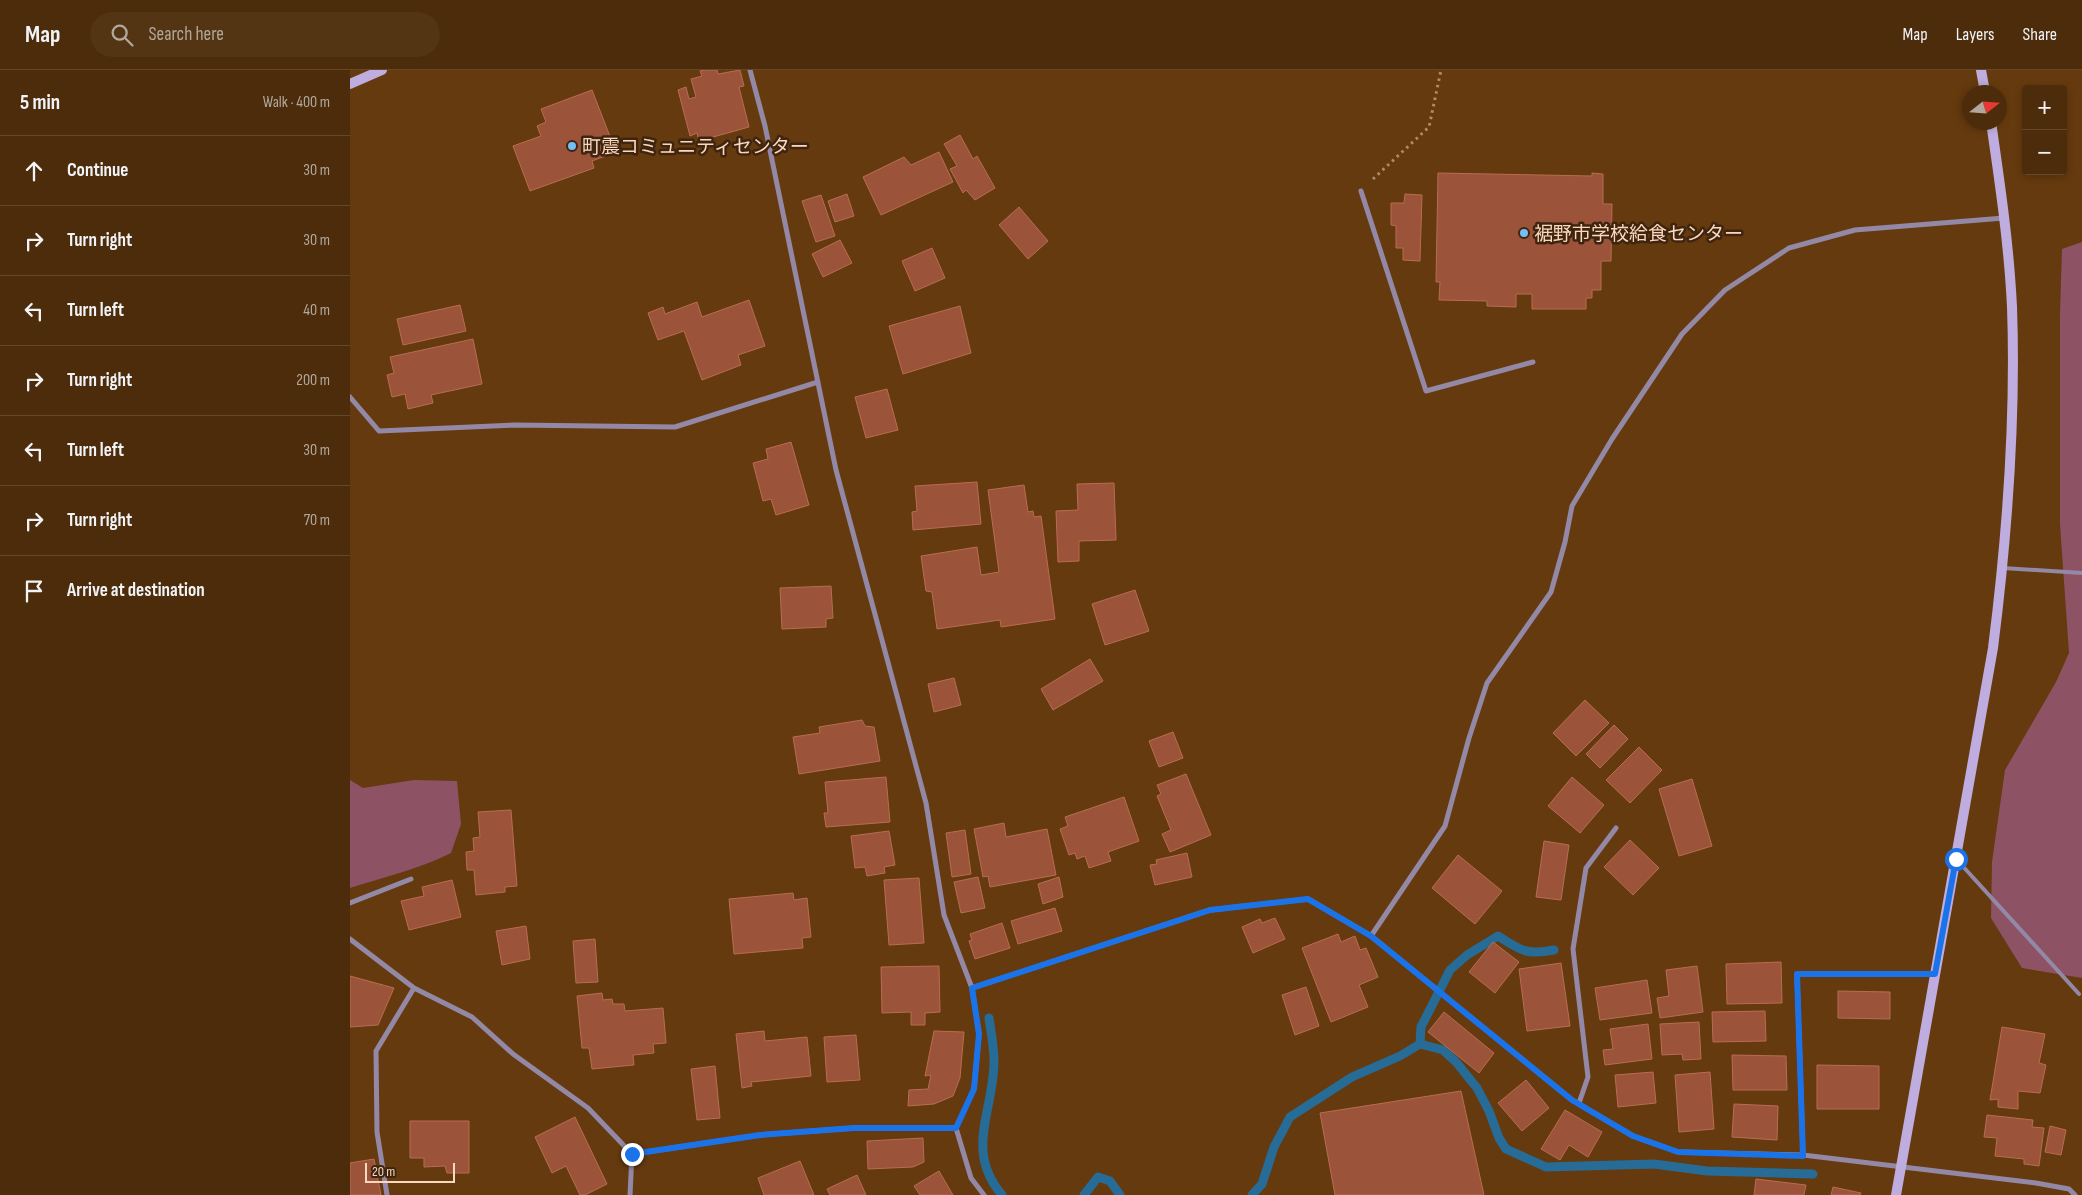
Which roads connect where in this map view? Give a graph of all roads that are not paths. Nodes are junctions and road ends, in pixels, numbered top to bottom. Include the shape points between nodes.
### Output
1 (382, 70) edge
2 (750, 70) edge
3 (1981, 70) edge
4 (350, 84) edge
5 (1984, 85) edge
6 (1992, 130) edge
7 (1360, 191) road end
8 (2005, 218) junction
9 (1534, 362) dead end
10 (818, 382) junction
11 (350, 397) edge
12 (2003, 568) junction
13 (2082, 573) edge
14 (1616, 828) dead end
15 (1956, 859) junction
16 (411, 879) dead end
17 (350, 903) edge
18 (1371, 936) junction
19 (350, 939) edge
20 (1935, 974) junction
21 (414, 988) junction
22 (972, 988) junction
23 (2079, 994) dead end
24 (1579, 1103) junction
25 (956, 1128) junction
26 (632, 1154) junction
27 (1803, 1156) junction
28 (1901, 1167) junction
29 (387, 1195) edge
30 (630, 1195) edge
31 (984, 1195) edge
32 (1896, 1195) edge
33 (2075, 1195) edge

1 - 4 street
2 - 10 street via 765,126
3 - 5 street
6 - 8 street
7 - 9 street via 1426,391
8 - 12 street via 2012,317 2011,420
8 - 18 street via 1855,230 1789,248 1726,290 1682,334 1572,506 1551,592 1487,683 1445,826
10 - 11 street via 675,427 516,425 379,431
10 - 22 street via 836,470 926,803 944,915
12 - 13 lane
12 - 15 street via 1993,648
14 - 24 street via 1586,868 1573,949 1588,1077
15 - 20 street
15 - 23 lane
16 - 17 street
18 - 22 street via 1308,899 1210,910
18 - 24 street
19 - 21 street
20 - 27 street via 1797,974
20 - 28 street
21 - 26 street via 472,1017 513,1054 588,1108
21 - 29 street via 376,1051 377,1132
22 - 25 street via 979,1034 974,1089
24 - 27 street via 1633,1136 1678,1152
25 - 26 street via 854,1128 760,1135
25 - 31 street via 971,1178
26 - 30 street
27 - 28 street
28 - 32 street
28 - 33 street via 2036,1183 2069,1189

